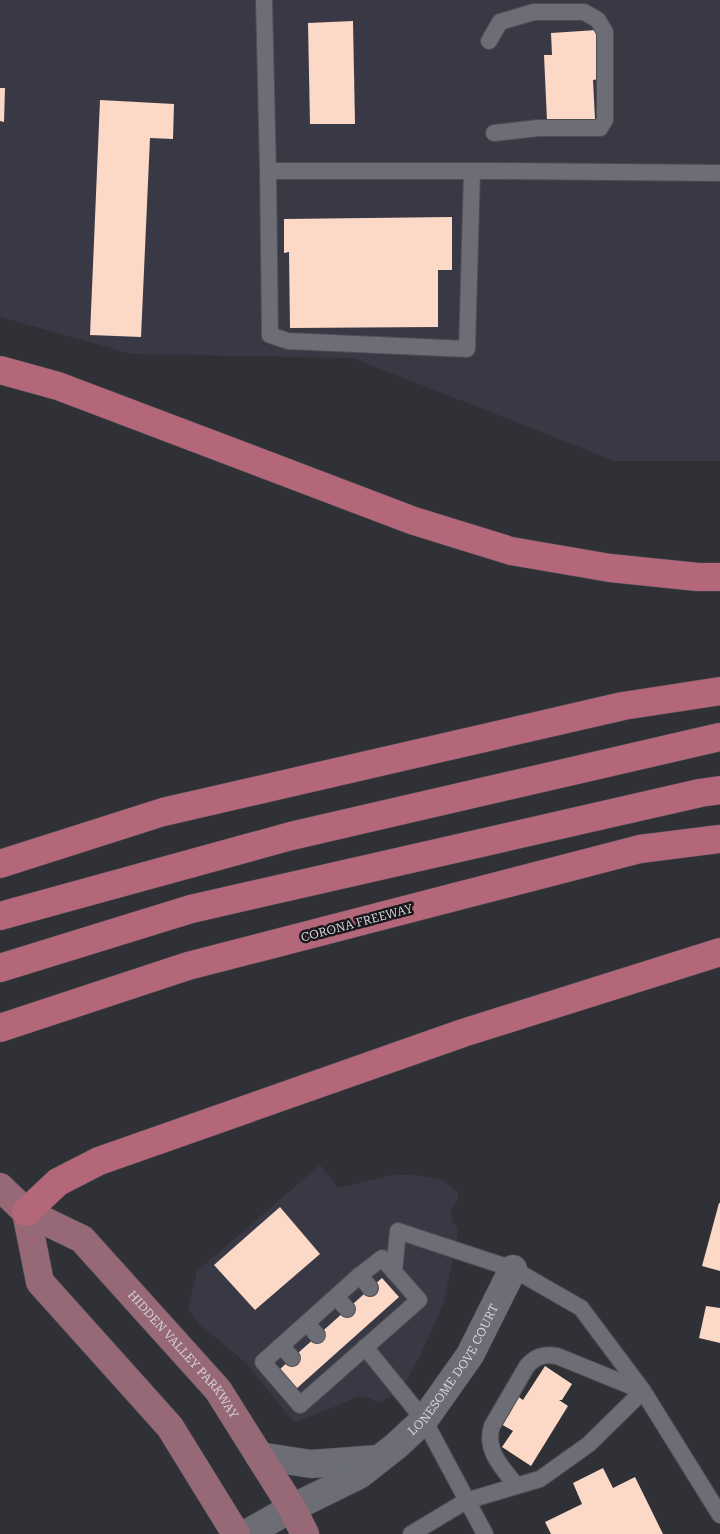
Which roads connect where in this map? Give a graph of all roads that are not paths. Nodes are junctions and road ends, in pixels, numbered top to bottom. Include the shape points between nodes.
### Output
1 (264, 0) edge
2 (490, 41) dead end
3 (494, 133) dead end
4 (268, 171) junction
5 (472, 171) junction
6 (720, 173) edge
7 (0, 370) edge
8 (720, 577) edge
9 (720, 691) edge
10 (720, 738) edge
11 (720, 790) edge
12 (720, 839) edge
13 (0, 864) edge
14 (0, 916) edge
15 (48, 952) junction
16 (720, 952) edge
17 (0, 968) edge
18 (0, 987) edge
19 (0, 1028) edge
20 (0, 1187) edge
21 (26, 1212) junction
22 (513, 1269) junction
23 (394, 1272) junction
24 (367, 1339) junction
25 (643, 1391) junction
26 (424, 1420) junction
27 (259, 1456) junction
28 (379, 1459) junction
29 (517, 1486) junction
30 (466, 1501) junction
31 (292, 1508) junction
32 (720, 1515) edge
33 (236, 1534) edge
34 (246, 1534) edge
35 (305, 1534) edge
36 (410, 1534) edge
37 (485, 1534) edge

1 - 4 lane
2 - 3 lane via 500,22 534,12 584,12 598,20 606,32 605,120 600,128 538,128
4 - 5 lane
4 - 5 lane via 270,335 288,341 467,349
5 - 6 lane
7 - 8 highway via 58,386 414,521 511,551 610,568
9 - 13 highway via 623,706 163,812
10 - 14 highway via 291,836
11 - 15 highway via 191,909
12 - 19 highway, CORONA FREEWAY via 640,849 188,966
15 - 17 highway
15 - 18 highway
16 - 21 highway via 463,1033 99,1161 58,1182
20 - 21 main road, HIDDEN VALLEY PARKWAY
21 - 27 main road, HIDDEN VALLEY PARKWAY via 82,1239 218,1390
21 - 33 main road via 40,1282 170,1427
22 - 23 lane via 398,1231
22 - 25 lane via 582,1308
22 - 26 street, LONESOME DOVE COURT via 470,1354
23 - 24 lane via 419,1300 391,1315
23 - 24 lane via 382,1258 365,1282 287,1352 263,1362 300,1404 314,1382
24 - 26 lane
25 - 29 lane via 589,1444 540,1479
25 - 29 lane via 557,1356 534,1359 489,1435 491,1449
25 - 32 lane
26 - 28 street, LONESOME DOVE COURT
26 - 30 lane
27 - 28 street via 311,1464
27 - 31 main road, HIDDEN VALLEY PARKWAY
28 - 31 street, LONESOME DOVE COURT via 359,1474
29 - 30 lane
30 - 36 lane
30 - 37 lane
31 - 34 street, LONESOME DOVE COURT
31 - 35 main road, HIDDEN VALLEY PARKWAY

